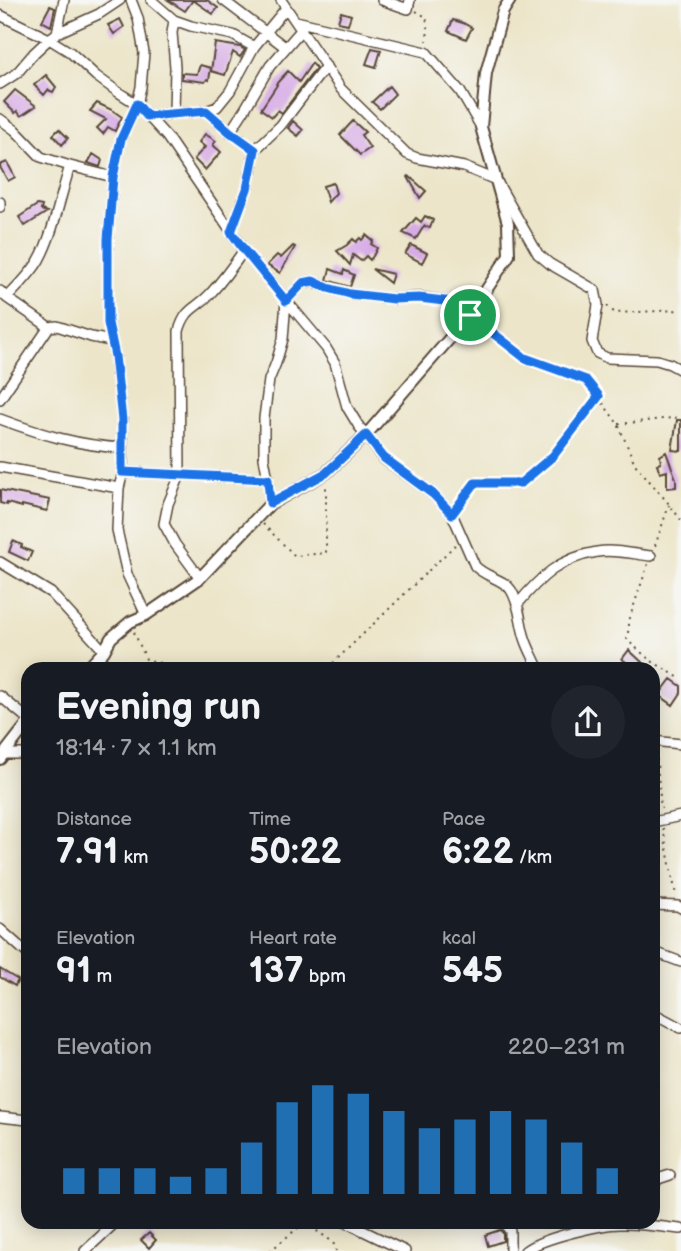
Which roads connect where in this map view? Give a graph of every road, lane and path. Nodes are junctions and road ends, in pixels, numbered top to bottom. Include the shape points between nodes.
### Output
1 (120, 0) edge
2 (131, 0) edge
3 (151, 0) edge
4 (223, 0) edge
5 (382, 0) edge
6 (510, 0) edge
7 (60, 1) edge
8 (283, 4) edge
9 (409, 5) edge
10 (0, 15) edge
11 (174, 20) junction
12 (299, 25) junction
13 (265, 34) junction
14 (53, 36) junction
15 (254, 47) junction
16 (285, 47) junction
17 (426, 52) junction
18 (326, 66) junction
19 (0, 83) edge
20 (137, 104) junction
21 (206, 111) junction
22 (174, 113) junction
23 (147, 116) junction
24 (0, 119) edge
25 (481, 127) junction
26 (230, 132) junction
27 (255, 150) junction
28 (70, 166) junction
29 (113, 177) junction
30 (496, 180) junction
31 (231, 232) junction
32 (244, 250) junction
33 (4, 294) edge
34 (596, 297) junction
35 (286, 301) junction
36 (681, 310) edge
37 (470, 315) junction
38 (49, 327) junction
39 (111, 341) junction
40 (681, 370) edge
41 (599, 396) junction
42 (0, 400) edge
43 (681, 416) edge
44 (0, 419) edge
45 (618, 424) junction
46 (366, 435) junction
47 (123, 448) junction
48 (0, 467) edge
49 (122, 472) junction
50 (326, 473) junction
51 (180, 475) junction
52 (268, 479) junction
53 (119, 488) junction
54 (270, 503) junction
55 (669, 504) junction
56 (452, 514) junction
57 (257, 518) junction
58 (681, 520) edge
59 (463, 537) junction
60 (651, 556) junction
61 (0, 562) edge
62 (200, 578) junction
63 (517, 604) junction
64 (146, 615) junction
65 (130, 622) junction
66 (104, 651) junction
67 (94, 662) edge
68 (156, 662) edge
69 (334, 662) edge
70 (535, 662) edge
71 (653, 662) edge
72 (660, 666) edge
73 (681, 679) edge
74 (0, 696) edge
75 (21, 715) edge
76 (21, 730) edge
77 (660, 742) edge
78 (681, 744) edge
79 (21, 755) edge
80 (2, 756) edge
81 (681, 816) edge
82 (660, 820) edge
83 (660, 905) edge
84 (681, 908) edge
85 (0, 929) edge
86 (21, 948) edge
87 (660, 953) edge
88 (681, 962) edge
89 (660, 1017) edge
90 (681, 1028) edge
91 (0, 1117) edge
92 (21, 1118) edge
93 (670, 1175) dead end
94 (660, 1178) edge
95 (660, 1226) edge
96 (681, 1228) edge
97 (109, 1229) edge
98 (297, 1229) edge
99 (315, 1229) edge
100 (359, 1229) edge
101 (508, 1229) edge
102 (576, 1229) edge
103 (85, 1251) edge
104 (270, 1251) edge
105 (336, 1251) edge
106 (405, 1251) edge
107 (510, 1251) edge
108 (525, 1251) edge

1 - 14 street
2 - 20 street via 144,53
3 - 11 street
4 - 13 street
5 - 9 street
6 - 25 street via 486,74
7 - 14 street
8 - 12 street
8 - 13 street
9 - 17 path via 426,17
10 - 14 street
11 - 15 street via 233,35
11 - 22 street
12 - 16 street
12 - 17 street
12 - 18 street
13 - 15 street
13 - 16 street
14 - 19 street via 17,73
14 - 20 street via 96,76
15 - 21 street via 224,100
16 - 26 street
17 - 25 street via 460,91
18 - 27 street via 281,125
18 - 30 street via 351,100 407,154 464,167
20 - 23 street
20 - 29 street via 121,139
21 - 22 street
21 - 26 street
22 - 23 street
23 - 31 street
24 - 28 street via 41,157
25 - 30 street
26 - 27 street
27 - 31 street
28 - 29 street
28 - 33 street via 42,254
29 - 39 street via 107,269
30 - 34 street via 538,254 595,290
30 - 37 street via 508,223 509,255
31 - 32 street
32 - 35 street
32 - 51 street via 208,297 186,314 179,331
33 - 38 street
34 - 36 path via 615,313
34 - 40 street via 592,341 597,353 607,358 657,360
35 - 37 street via 303,283 313,281 350,294 453,302
35 - 46 street via 335,363 347,407
35 - 52 street via 283,339 269,380 264,418
37 - 41 path via 525,358 586,380
37 - 46 street
38 - 39 street
38 - 42 street
39 - 47 street
41 - 45 path
41 - 56 path via 553,456 521,483 475,483
43 - 45 path
44 - 47 street via 43,435
45 - 55 path via 635,464
46 - 50 street
46 - 56 street via 384,458
47 - 49 street
48 - 53 street
49 - 51 street
49 - 53 street
50 - 54 street
50 - 57 path via 326,553 295,556
51 - 52 street
51 - 62 street via 164,524
52 - 54 street
53 - 64 street via 117,530 127,574
54 - 57 street
55 - 58 path
55 - 60 path
56 - 59 street
57 - 62 street
59 - 63 street via 475,566 505,584
59 - 69 path
60 - 63 street via 597,552 567,561 534,584
60 - 71 path via 629,617 627,640
61 - 66 street via 51,593
62 - 64 street
63 - 70 street
64 - 65 street
65 - 66 street
65 - 68 path via 146,659
66 - 67 street
72 - 73 path
74 - 75 street
76 - 80 street
77 - 78 street
79 - 80 street
81 - 82 street
83 - 84 street
85 - 86 street
87 - 88 street
89 - 90 street
91 - 92 street
93 - 94 street
95 - 96 street
97 - 103 street
98 - 104 path
99 - 105 path via 333,1242
100 - 106 street
101 - 107 street
102 - 108 street

